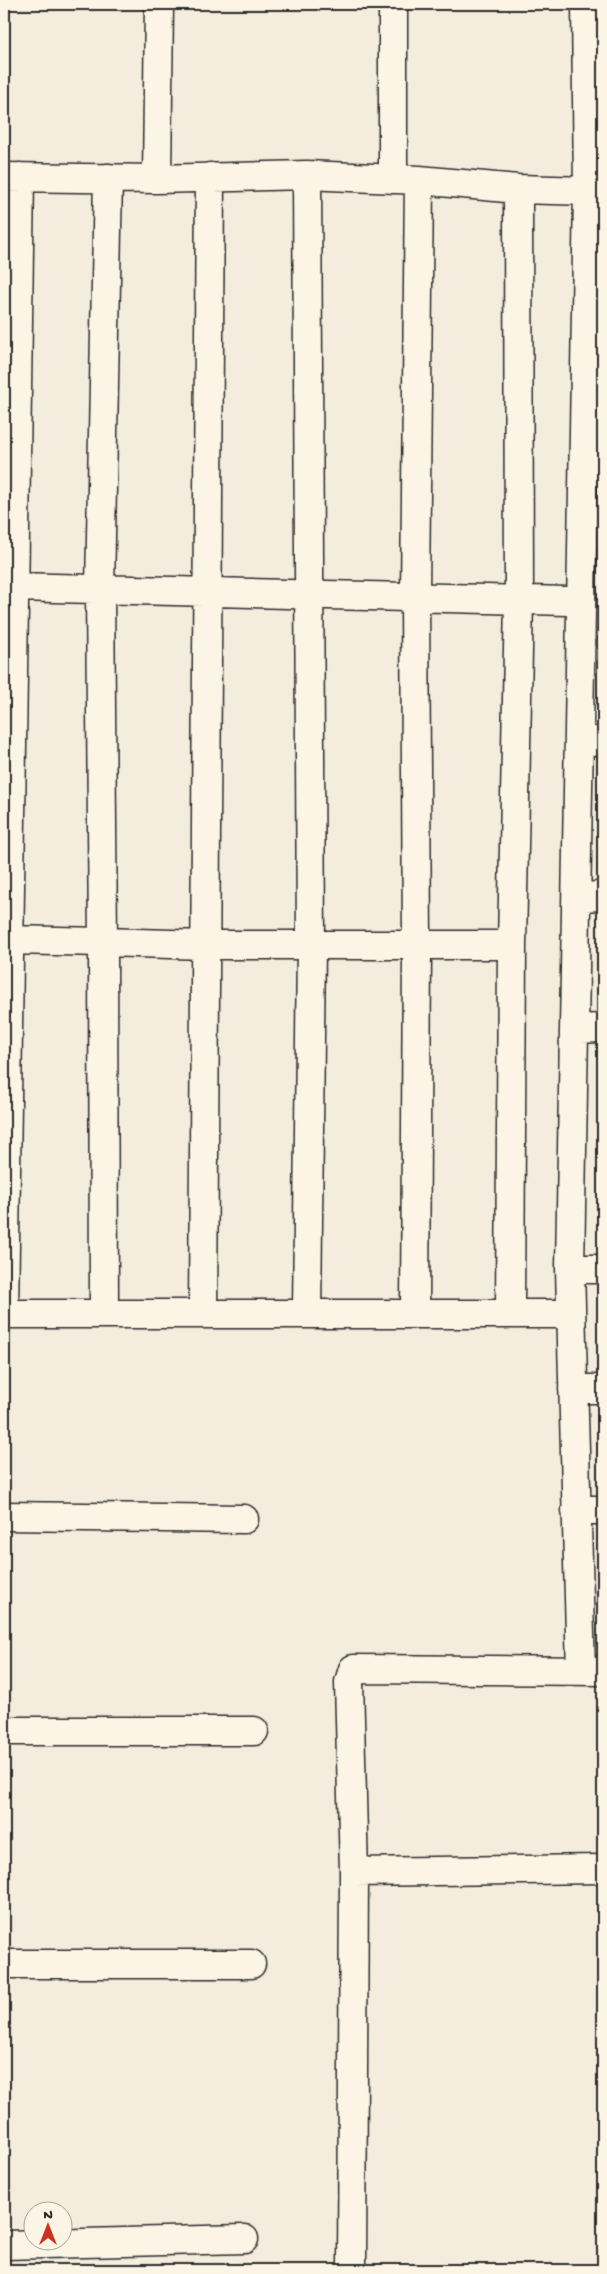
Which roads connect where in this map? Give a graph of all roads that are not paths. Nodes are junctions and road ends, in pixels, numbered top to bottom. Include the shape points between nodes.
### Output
1 (158, 4) edge
2 (393, 4) edge
3 (586, 4) edge
4 (596, 119) edge
5 (307, 175) junction
6 (12, 177) edge
7 (210, 177) junction
8 (108, 178) junction
9 (157, 179) junction
10 (406, 179) junction
11 (518, 189) junction
12 (588, 191) junction
13 (14, 587) junction
14 (100, 590) junction
15 (208, 592) junction
16 (310, 595) junction
17 (415, 598) junction
18 (519, 600) junction
19 (567, 601) dead end
20 (591, 741) edge
21 (590, 896) edge
22 (10, 940) junction
23 (103, 942) junction
24 (205, 945) junction
25 (311, 945) junction
26 (417, 945) junction
27 (512, 945) junction
28 (603, 1028) edge
29 (574, 1029) junction
30 (570, 1269) junction
31 (603, 1269) edge
32 (4, 1314) edge
33 (104, 1314) junction
34 (203, 1314) junction
35 (307, 1314) junction
36 (415, 1314) junction
37 (510, 1314) junction
38 (571, 1314) junction
39 (573, 1389) junction
40 (603, 1389) edge
41 (576, 1510) junction
42 (603, 1510) edge
43 (4, 1516) edge
44 (244, 1519) dead end
45 (592, 1671) edge
46 (4, 1731) edge
47 (254, 1731) dead end
48 (603, 1869) edge
49 (354, 1872) junction
50 (4, 1964) edge
51 (251, 1964) dead end
52 (244, 2239) dead end
53 (4, 2245) edge
54 (352, 2270) edge

1 - 9 street
2 - 10 street
3 - 4 street
4 - 12 street
5 - 7 street
5 - 10 street
5 - 16 street
6 - 8 street
6 - 13 street
7 - 9 street
7 - 15 street
8 - 9 street
8 - 14 street
10 - 11 street
10 - 17 street
11 - 12 street
11 - 18 street
12 - 20 street
13 - 14 street
13 - 22 street
14 - 15 street
14 - 23 street
15 - 16 street
15 - 24 street
16 - 17 street
16 - 25 street
17 - 18 street
17 - 26 street
18 - 19 street
18 - 27 street
20 - 21 street
21 - 29 street
22 - 23 street
22 - 32 street
23 - 24 street
23 - 33 street
24 - 25 street
24 - 34 street
25 - 26 street
25 - 35 street
26 - 27 street
26 - 36 street
27 - 37 street
28 - 29 street
29 - 30 street
30 - 31 street
30 - 38 street
32 - 33 street
33 - 34 street
34 - 35 street
35 - 36 street
36 - 37 street
37 - 38 street
38 - 39 street
39 - 40 street
39 - 41 street
41 - 42 street
41 - 45 street
43 - 44 street
45 - 49 street via 353,1669 349,1682
46 - 47 street
48 - 49 street
49 - 54 street
50 - 51 street
52 - 53 street

